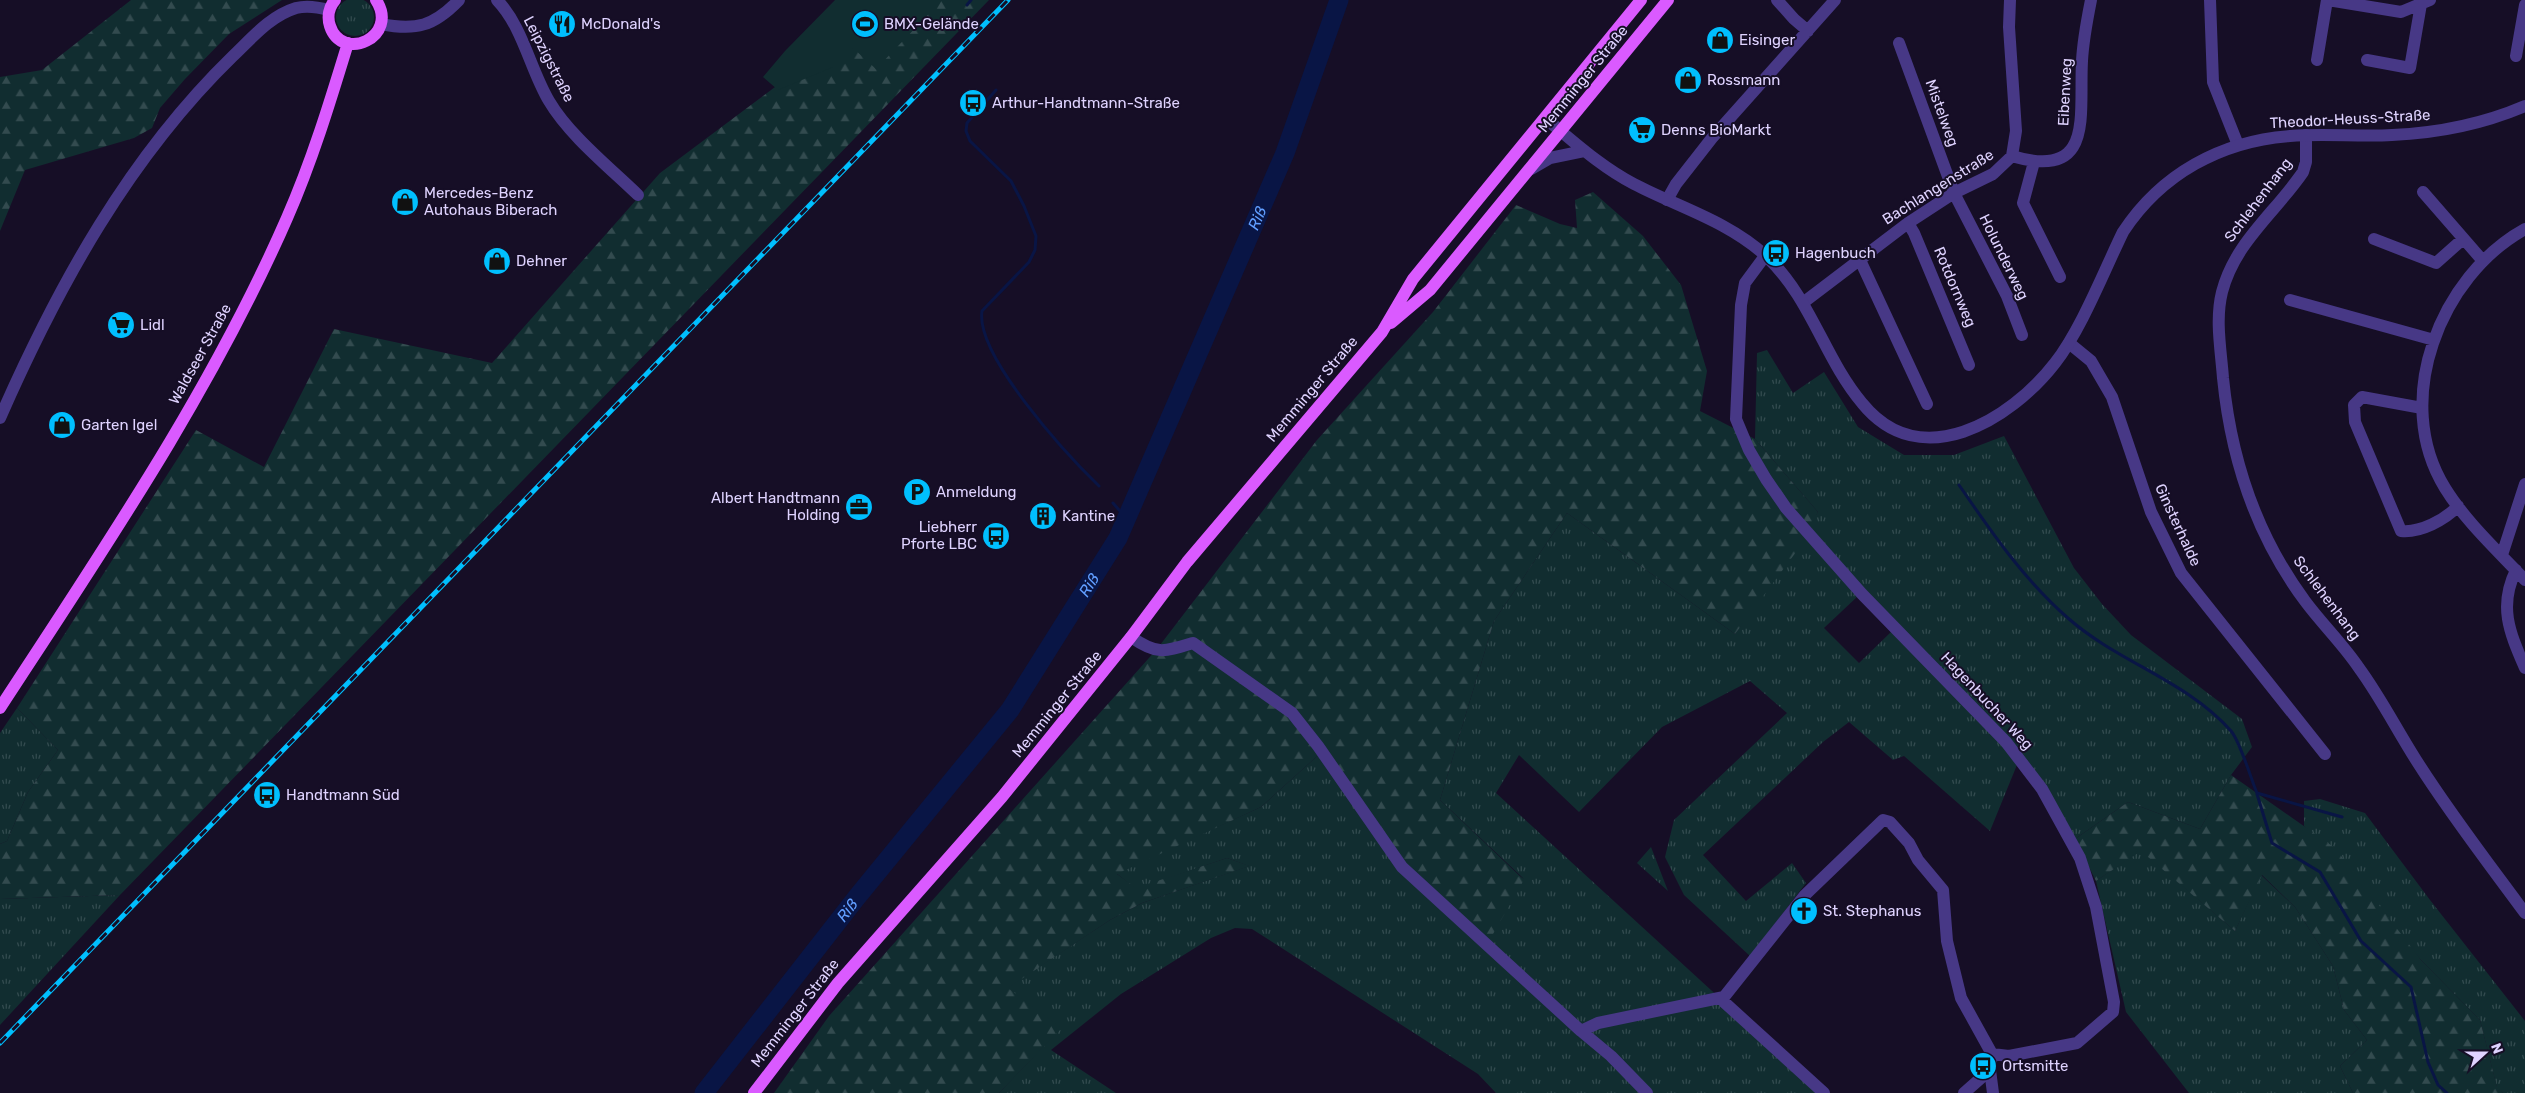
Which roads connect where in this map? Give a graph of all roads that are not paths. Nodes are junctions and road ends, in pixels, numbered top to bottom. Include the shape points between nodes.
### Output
1 (376, 0) edge
2 (459, 0) edge
3 (497, 0) edge
4 (1641, 0) edge
5 (1668, 0) edge
6 (1777, 0) edge
7 (1835, 0) edge
8 (2010, 0) edge
9 (2091, 0) edge
10 (2210, 0) edge
11 (2328, 0) edge
12 (2425, 2) edge
13 (332, 5) edge
14 (2525, 5) edge
15 (381, 24) junction
16 (1808, 31) junction
17 (348, 43) junction
18 (1899, 43) dead end
19 (2516, 56) dead end
20 (2317, 60) dead end
21 (2367, 60) dead end
22 (2525, 106) edge
23 (1545, 118) junction
24 (1561, 131) junction
25 (2306, 135) junction
26 (2238, 145) junction
27 (1584, 151) junction
28 (2012, 156) junction
29 (2034, 162) junction
30 (1531, 169) junction
31 (2424, 192) dead end
32 (1954, 194) junction
33 (638, 195) dead end
34 (1667, 200) junction
35 (1908, 223) junction
36 (2525, 229) edge
37 (2374, 239) dead end
38 (2463, 239) junction
39 (1765, 256) junction
40 (1860, 260) junction
41 (2483, 262) junction
42 (2060, 277) dead end
43 (2290, 300) dead end
44 (1804, 302) junction
45 (1382, 332) junction
46 (2022, 336) dead end
47 (2434, 340) junction
48 (2069, 343) junction
49 (1969, 366) dead end
50 (1927, 404) dead end
51 (2422, 408) junction
52 (0, 418) edge
53 (2525, 484) edge
54 (2458, 506) junction
55 (2502, 554) junction
56 (2516, 570) junction
57 (2525, 580) edge
58 (1132, 637) junction
59 (2525, 668) edge
60 (0, 708) edge
61 (2325, 754) dead end
62 (2525, 914) edge
63 (1724, 997) junction
64 (1580, 1031) junction
65 (1992, 1054) junction
66 (1990, 1070) junction
67 (754, 1093) edge
68 (1647, 1093) edge
69 (1824, 1093) edge
70 (1964, 1093) edge
71 (1993, 1093) edge

1 - 15 main road
2 - 15 street via 443,16 421,26
3 - 33 street, Leipzigstraße via 519,34 537,77 560,118
4 - 23 main road, Memminger Straße
5 - 24 main road, Memminger Straße
6 - 16 street
7 - 16 street
8 - 28 street, Bachlangenstraße via 2008,27 2016,131
9 - 29 street, Eibenweg via 2082,62 2080,133 2067,155 2053,161
10 - 26 street via 2214,82
11 - 12 street via 2401,12
11 - 20 street
12 - 21 street via 2410,68
13 - 17 main road via 328,22 331,30
13 - 52 street via 298,8 282,13 264,26 214,74 166,129 65,282
14 - 19 street
15 - 17 main road via 370,40
16 - 34 street via 1764,76 1712,138
17 - 60 main road, Waldseer Straße via 322,128 288,217 215,365 97,560
18 - 32 street, Mistelweg
22 - 25 street, Theodor-Heuss-Straße via 2483,121 2447,129 2390,135
23 - 24 street, Theodor-Heuss-Straße
23 - 45 main road, Memminger Straße via 1414,279
24 - 27 street, Theodor-Heuss-Straße
24 - 30 main road, Memminger Straße
25 - 26 street, Theodor-Heuss-Straße
25 - 62 street, Schlehenhang via 2303,172 2241,250 2222,294 2219,318 2223,372 2230,432 2239,468 2249,500 2280,564 2359,667 2418,764
26 - 48 street, Theodor-Heuss-Straße via 2190,166 2156,191 2134,215
27 - 30 street via 1550,158
27 - 34 street, Theodor-Heuss-Straße via 1626,179
28 - 29 street, Eibenweg
28 - 32 street, Bachlangenstraße via 1994,174
29 - 42 street via 2023,203
30 - 45 main road, Memminger Straße via 1430,290
31 - 38 street
32 - 35 street, Bachlangenstraße
32 - 46 street, Holunderweg via 2007,296
34 - 39 street, Theodor-Heuss-Straße via 1724,226
35 - 40 street, Bachlangenstraße
35 - 49 street, Rotdornweg
36 - 41 street via 2497,247
37 - 38 street via 2436,263
38 - 41 street
39 - 44 street, Theodor-Heuss-Straße
39 - 65 street, Hagenbucher Weg via 1744,282 1741,305 1736,419 1749,450 1786,508 1862,594 2006,742 2042,789 2080,858 2096,907 2114,1002 2113,1012 2077,1043 2009,1056
40 - 44 street, Bachlangenstraße
40 - 50 street
41 - 47 street via 2454,298
43 - 47 street
44 - 48 street, Theodor-Heuss-Straße via 1846,381 1863,405 1887,426 1910,437 1947,436 1972,429 1996,416 2042,380
45 - 58 main road, Memminger Straße via 1187,562
47 - 51 street
48 - 61 street, Ginsterhalde via 2090,360 2112,397 2151,512 2181,573
51 - 54 street via 2424,432 2433,462 2444,487
51 - 54 street via 2362,397 2354,405 2354,422 2401,530 2415,531 2450,515
53 - 55 street
54 - 55 street
55 - 56 street
56 - 57 street
56 - 59 street via 2509,584 2507,625
58 - 64 street via 1153,650 1166,652 1193,643 1292,713 1402,867
58 - 67 main road, Memminger Straße via 1002,797 838,983
63 - 64 street via 1598,1024
63 - 65 street via 1804,896 1879,821 1887,820 1909,843 1918,860 1944,890 1947,941 1961,998
63 - 69 street via 1724,1002
64 - 68 street via 1611,1056
65 - 66 street
66 - 70 street
66 - 71 street

